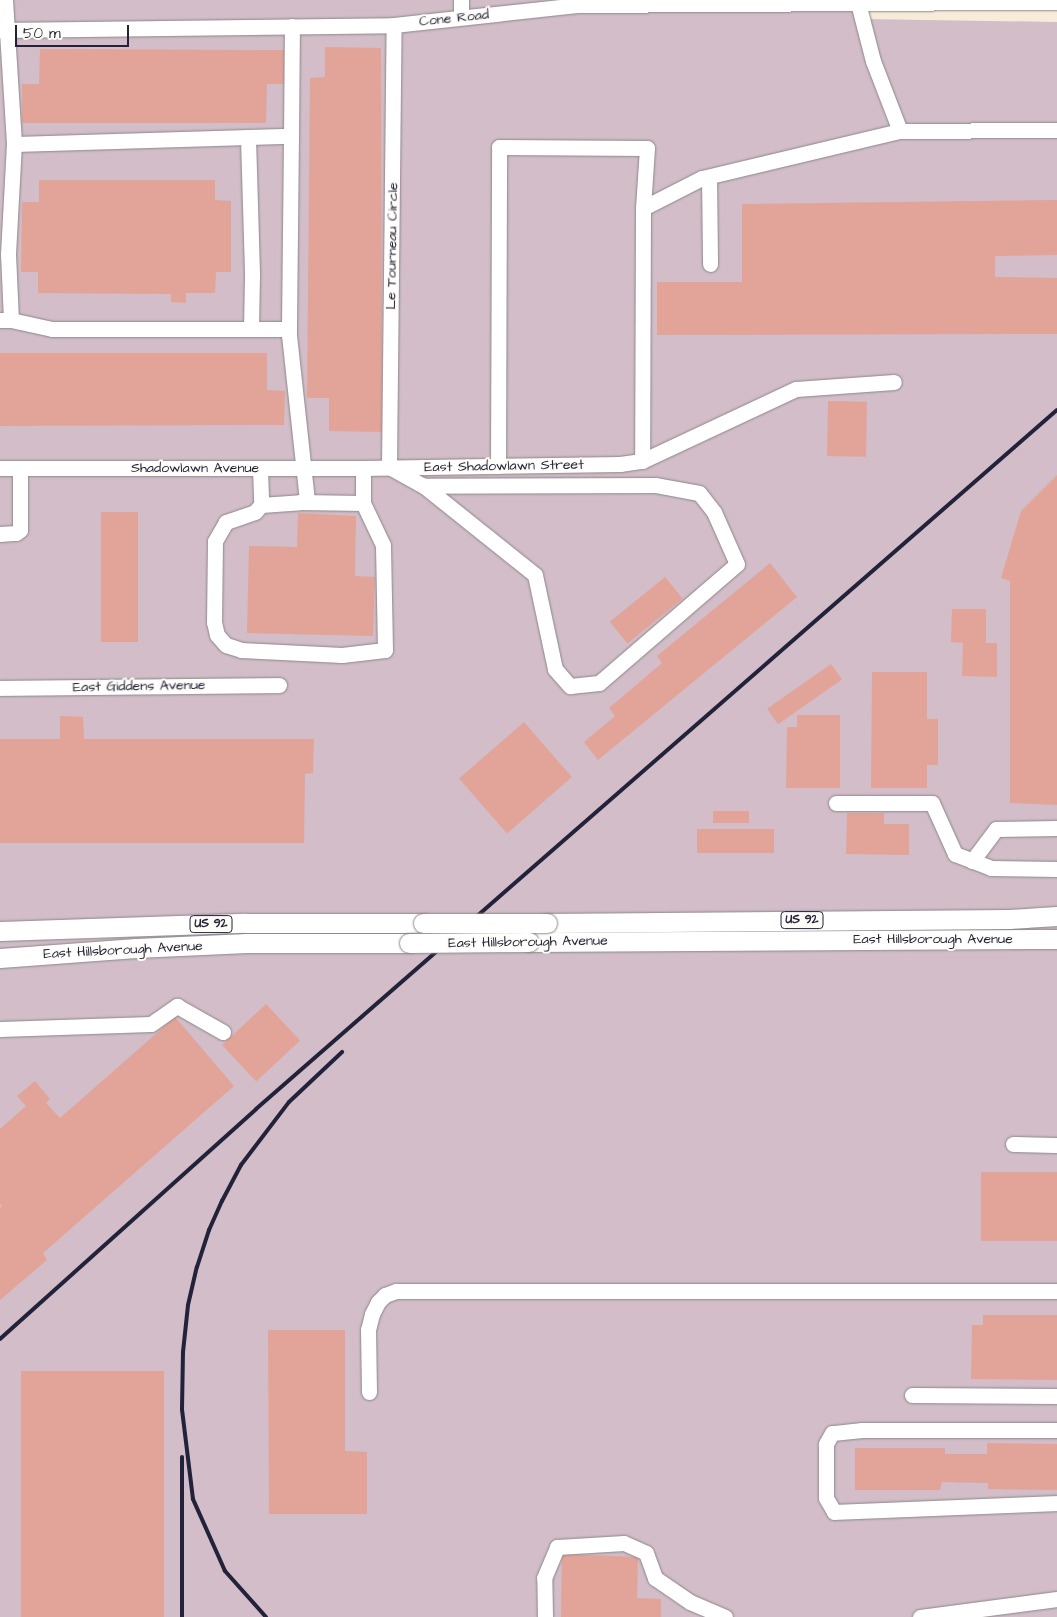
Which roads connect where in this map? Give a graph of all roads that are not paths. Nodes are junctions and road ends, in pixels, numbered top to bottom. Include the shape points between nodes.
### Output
1 (5, 0) edge
2 (461, 0) edge
3 (740, 2) edge
4 (1057, 2) edge
5 (572, 3) edge
6 (858, 3) junction
7 (461, 17) junction
8 (394, 25) junction
9 (292, 26) junction
10 (4, 30) edge
11 (1057, 130) edge
12 (900, 131) junction
13 (291, 136) junction
14 (248, 138) junction
15 (14, 144) junction
16 (709, 177) junction
17 (643, 208) junction
18 (710, 264) dead end
19 (6, 320) edge
20 (251, 330) junction
21 (290, 330) junction
22 (894, 382) dead end
23 (642, 461) junction
24 (498, 466) junction
25 (303, 467) junction
26 (389, 467) junction
27 (0, 468) edge
28 (20, 468) junction
29 (260, 468) junction
30 (362, 468) junction
31 (424, 486) junction
32 (306, 502) junction
33 (363, 503) junction
34 (261, 505) junction
35 (0, 534) edge
36 (279, 685) dead end
37 (0, 688) edge
38 (836, 803) dead end
39 (1057, 828) edge
40 (972, 861) junction
41 (1057, 869) edge
42 (1057, 916) edge
43 (0, 931) edge
44 (1057, 939) edge
45 (0, 958) edge
46 (0, 1029) edge
47 (223, 1032) dead end
48 (1013, 1144) dead end
49 (1057, 1145) edge
50 (1057, 1291) edge
51 (369, 1392) dead end
52 (912, 1395) dead end
53 (1057, 1396) edge
54 (1057, 1430) edge
55 (1057, 1503) edge
56 (1057, 1599) edge
57 (545, 1617) edge
58 (725, 1617) edge
59 (920, 1617) edge

1 - 10 street
2 - 7 street
3 - 5 street, Cone Road
3 - 6 street, Cone Road
4 - 6 street, Cone Road
5 - 7 street, Cone Road
6 - 12 street via 873,61
7 - 8 street, Cone Road
8 - 9 street, Cone Road
8 - 26 street, Le Tourneau Circle
9 - 10 street, Cone Road
9 - 13 street
10 - 15 street
11 - 12 street
12 - 16 street
13 - 14 street
13 - 21 street
14 - 15 street
14 - 20 street
15 - 19 street
16 - 17 street
16 - 18 street
17 - 23 street
17 - 24 street via 647,148 499,147
19 - 20 street via 52,330
20 - 21 street
21 - 25 street
22 - 23 street, East Shadowlawn Street via 796,389
23 - 24 street, East Shadowlawn Street
24 - 26 street, East Shadowlawn Street
25 - 29 street, Shadowlawn Avenue
25 - 30 street, Shadowlawn Avenue
25 - 32 street
26 - 30 street, Shadowlawn Avenue
26 - 31 street
27 - 28 street, Shadowlawn Avenue
28 - 29 street, Shadowlawn Avenue
28 - 35 street via 20,530
29 - 34 street
30 - 33 street
31 - 31 street via 535,575 555,669 570,686 599,683 736,564 714,512 699,493 655,484
32 - 33 street
32 - 34 street
33 - 34 street via 382,545 385,650 328,655 241,650 226,645 217,635 214,622 215,540 226,522 255,512
36 - 37 street, East Giddens Avenue
38 - 40 street via 932,803 955,854
39 - 40 street via 996,829
40 - 41 street via 991,868
42 - 43 main road, East Hillsborough Avenue / US 92, bridge via 547,923 246,923
44 - 45 main road, East Hillsborough Avenue / US 92, bridge via 247,943
46 - 47 street via 151,1024 177,1006
48 - 49 street
50 - 51 street via 396,1292 385,1295 372,1314 368,1330
52 - 53 street
54 - 55 street via 862,1430 832,1433 826,1444 826,1498 834,1512
56 - 59 street
57 - 58 street via 544,1578 557,1547 624,1543 646,1553 655,1578 690,1602

